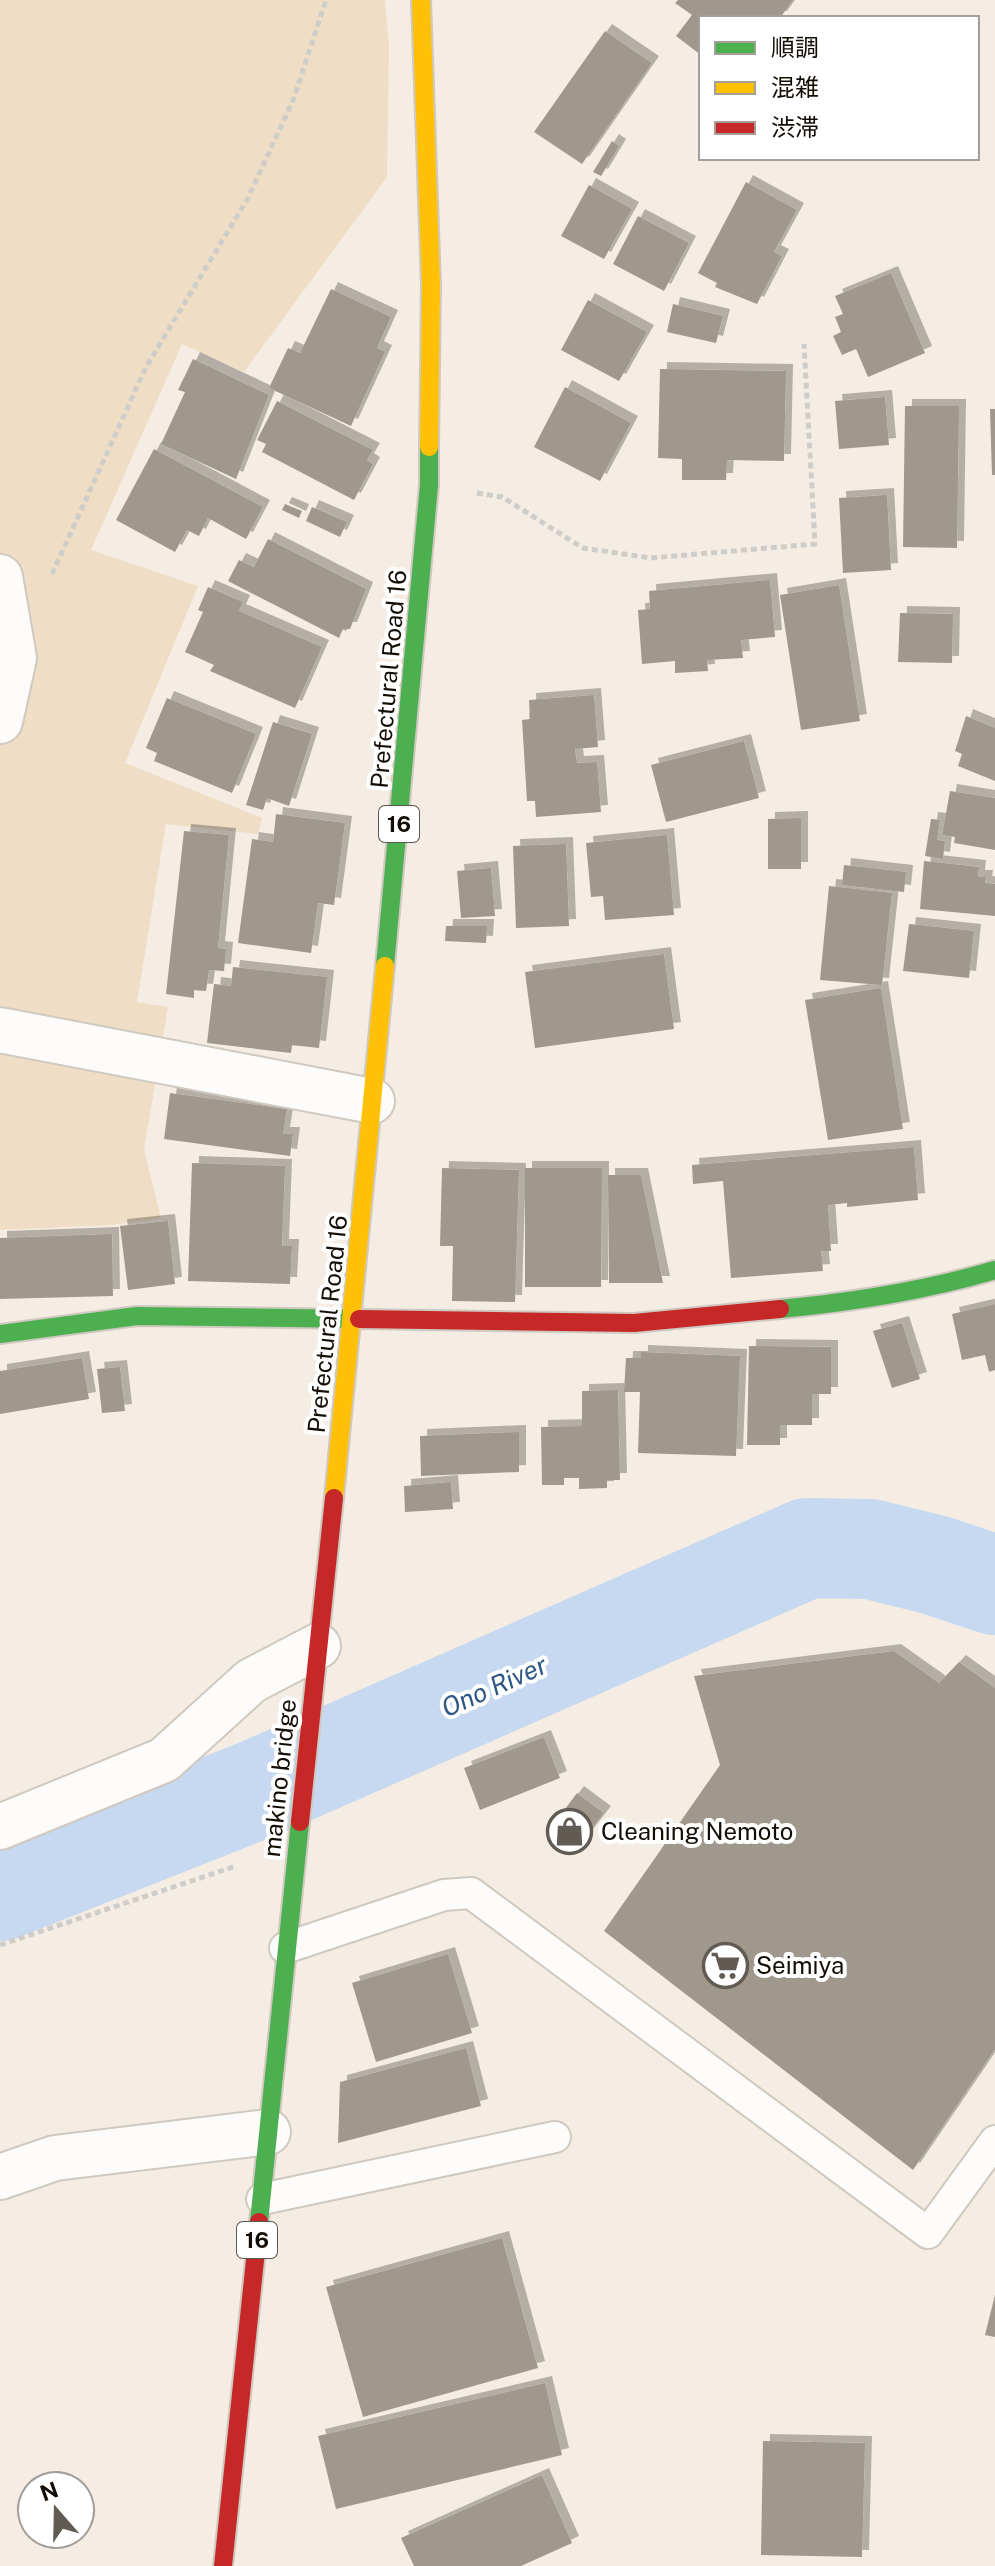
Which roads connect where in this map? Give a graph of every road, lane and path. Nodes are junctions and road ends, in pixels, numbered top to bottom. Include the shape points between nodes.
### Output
1 (326, 0) edge
2 (421, 0) edge
3 (804, 344) dead end
4 (429, 485) junction
5 (0, 577) edge
6 (47, 586) dead end
7 (0, 721) edge
8 (0, 1030) edge
9 (372, 1101) junction
10 (995, 1270) edge
11 (352, 1320) junction
12 (0, 1334) edge
13 (318, 1646) junction
14 (0, 1827) edge
15 (236, 1866) dead end
16 (0, 1945) edge
17 (285, 1948) junction
18 (268, 2132) junction
19 (555, 2137) dead end
20 (995, 2141) edge
21 (0, 2177) edge
22 (262, 2199) junction
23 (223, 2566) edge

1 - 6 path via 294,98 248,198 146,367
2 - 4 main road, Prefectural Road 16 / 16 via 431,285
3 - 4 path via 815,544 651,558 583,548 502,497
4 - 9 main road, Prefectural Road 16 / 16
5 - 7 street via 14,658
8 - 9 street
9 - 11 main road, Prefectural Road 16 / 16
10 - 11 main road via 846,1303 634,1323
11 - 12 main road via 137,1316
11 - 13 main road, Prefectural Road 16 / 16
13 - 14 street via 251,1681 164,1760
13 - 17 main road, makino bridge / 16
15 - 16 path
17 - 18 main road, 16
17 - 20 lane via 444,1895 471,1893 928,2233
18 - 21 street via 55,2158
18 - 22 main road, 16
19 - 22 lane
22 - 23 main road, 16

